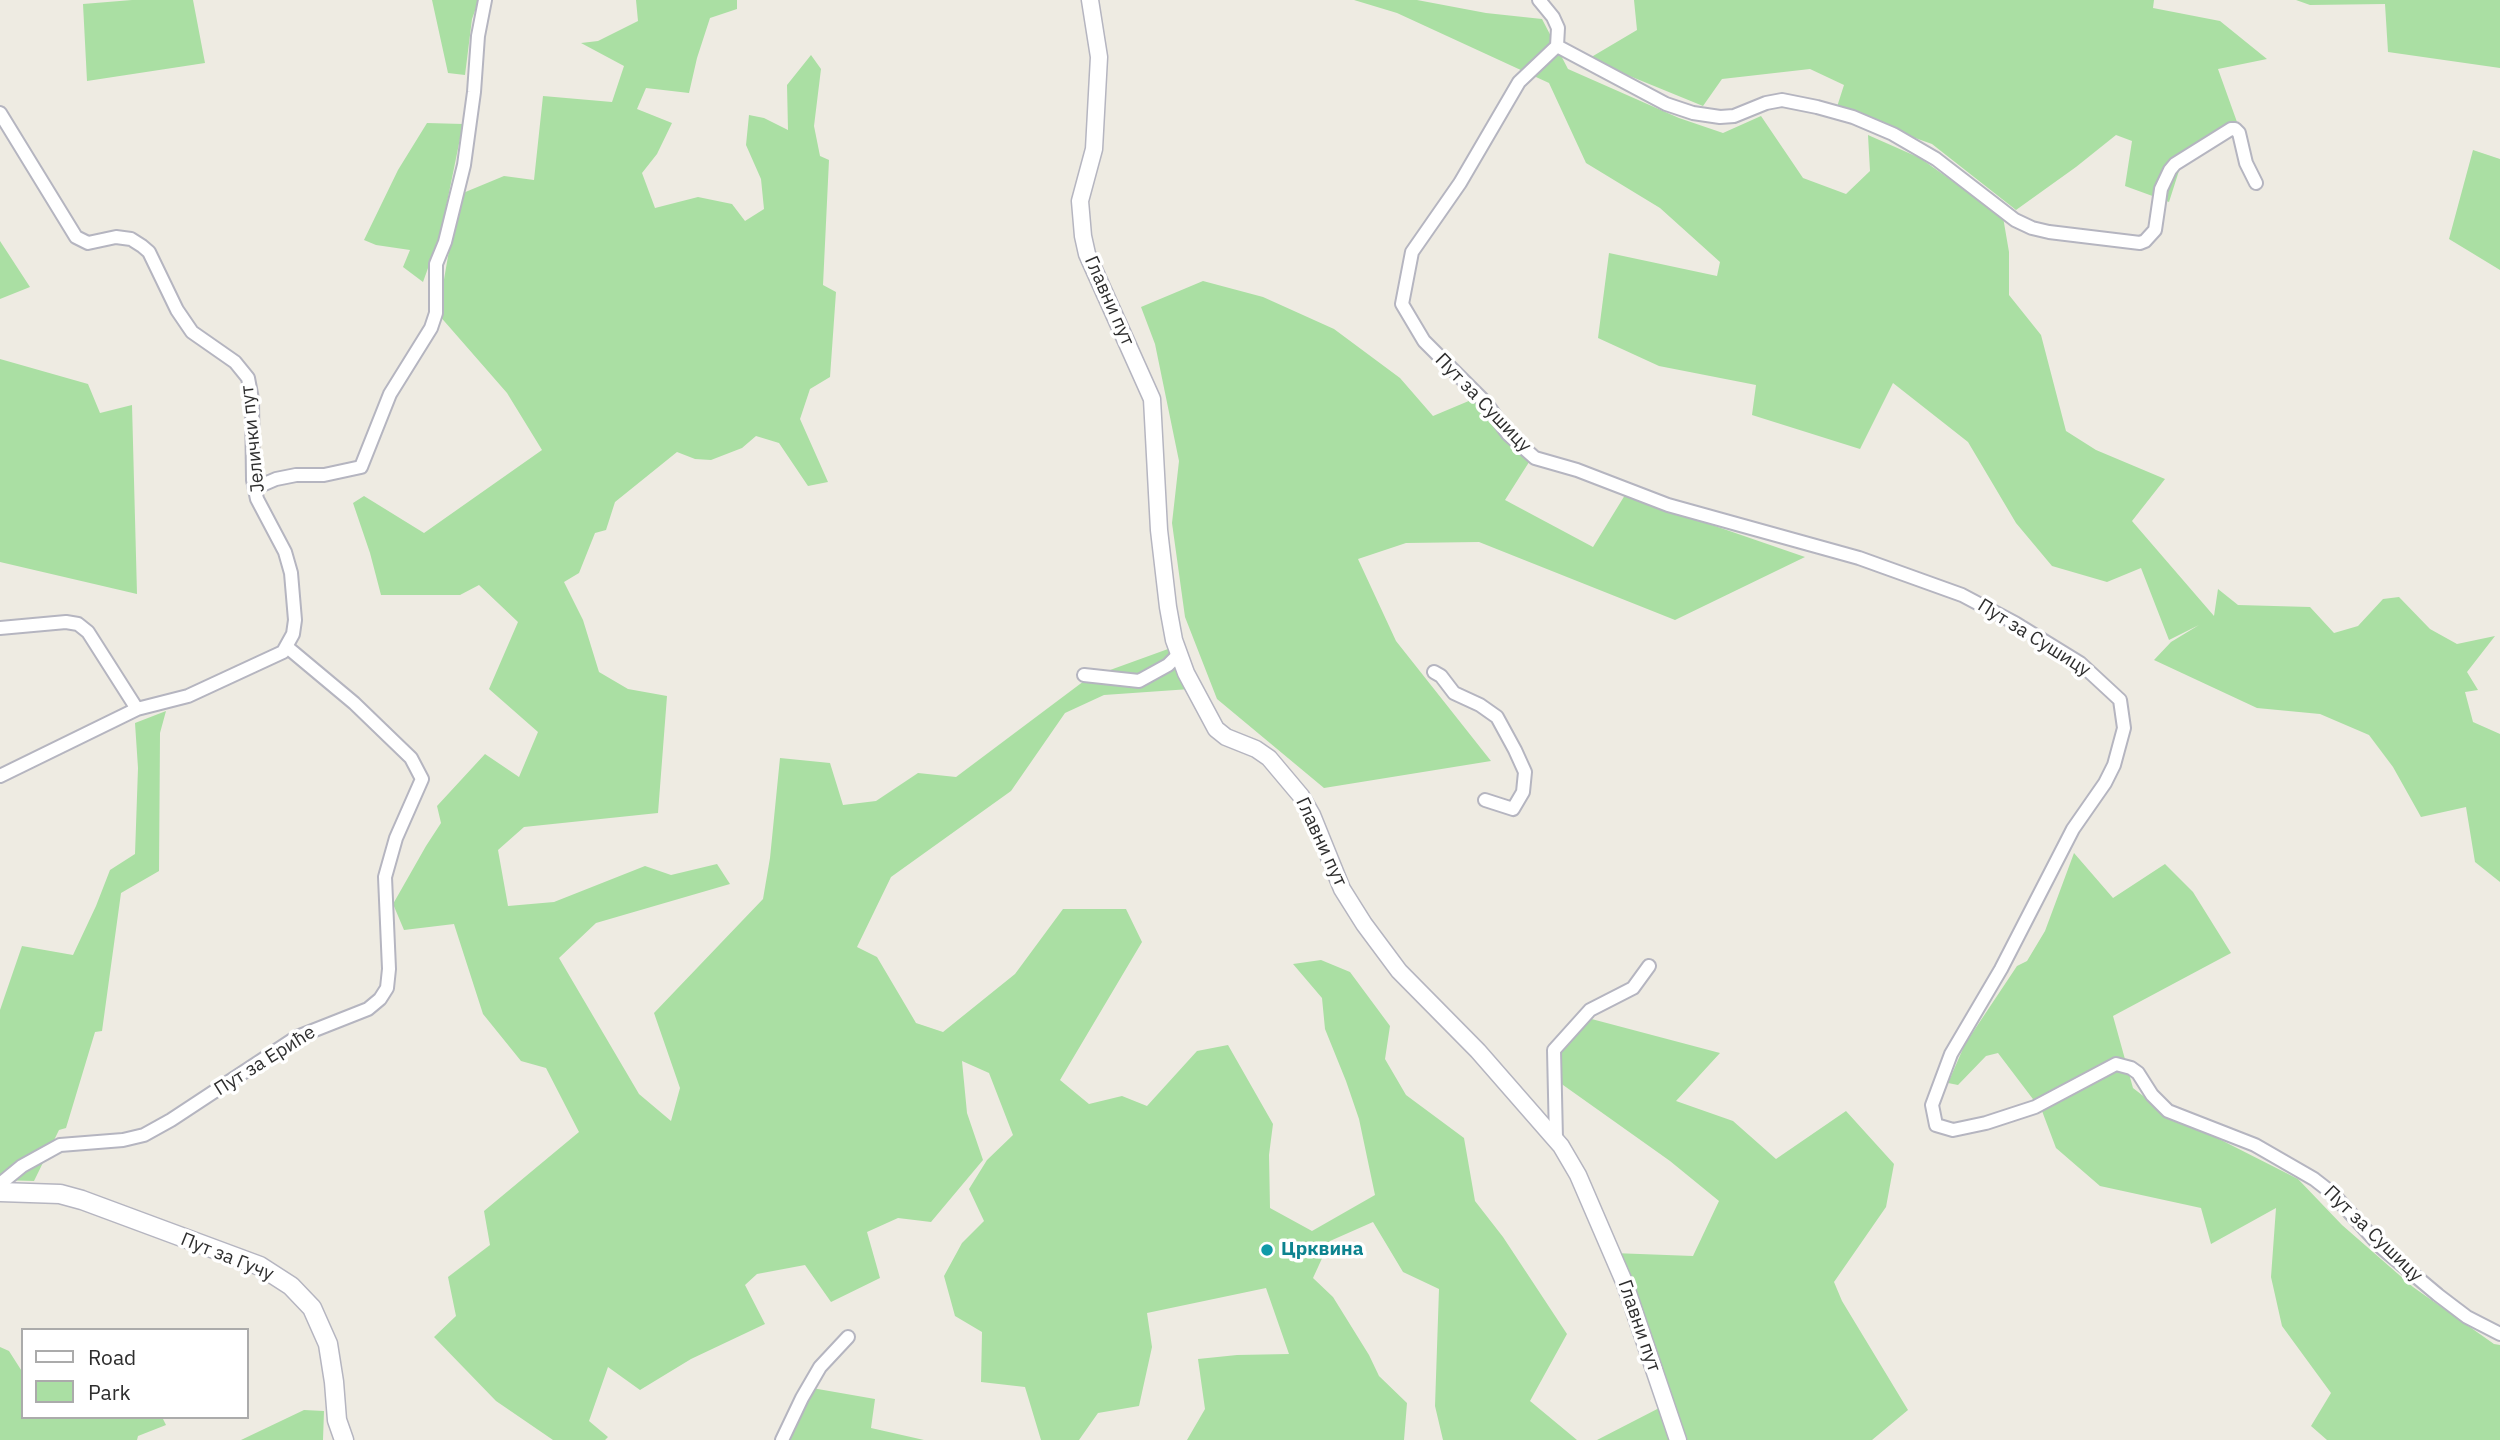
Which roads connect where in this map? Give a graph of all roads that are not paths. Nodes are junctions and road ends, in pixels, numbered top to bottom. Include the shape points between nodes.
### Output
1 (485, 0) edge
2 (1090, 0) edge
3 (1539, 0) edge
4 (1557, 46) junction
5 (0, 113) edge
6 (2256, 183) dead end
7 (255, 488) junction
8 (0, 628) edge
9 (287, 647) junction
10 (1180, 654) junction
11 (1434, 672) dead end
12 (1084, 675) dead end
13 (137, 709) junction
14 (0, 776) edge
15 (1485, 800) dead end
16 (1649, 965) dead end
17 (1556, 1139) junction
18 (0, 1184) edge
19 (0, 1192) edge
20 (2500, 1334) edge
21 (848, 1337) dead end
22 (344, 1440) edge
23 (782, 1440) edge
24 (1678, 1440) edge

1 - 7 street via 464,165 436,264 436,313 431,328 390,394 361,467 296,475
2 - 10 street, Главни пут via 1099,57 1094,149 1080,201 1083,236 1153,399 1159,530 1168,607
3 - 4 street via 1558,28
4 - 6 street via 1666,104 1693,113 1734,116 1782,100 1853,117 1936,159 2015,220 2049,232 2145,241 2155,230 2161,189 2170,170 2231,129 2239,134
4 - 20 street, Пут за Сушицу via 1519,82 1466,174 1412,252 1402,304 1424,341 1535,458 1668,505 1859,558 1962,595 2080,663 2120,700 2124,728 2113,765 2073,829 1951,1054 1932,1105 1936,1125 1953,1130 1986,1124 2035,1107 2116,1064 2131,1068 2168,1111 2265,1150 2314,1179 2382,1248 2467,1317
5 - 7 street, Јелички пут via 76,237 88,243 131,239 142,246 192,332 235,362 248,378
7 - 9 street, Јелички пут via 291,573 295,620
8 - 13 street via 78,624 88,632
9 - 13 street via 188,696
9 - 18 street, Пут за Ериће via 411,758 422,779 385,877 387,988 368,1009 297,1037 144,1135 60,1145
10 - 12 street via 1139,681
10 - 17 street, Главни пут via 1216,729 1269,758 1301,796 1342,889 1399,971
11 - 15 street via 1454,693 1497,717 1525,772 1523,792 1513,808
13 - 14 street
16 - 17 street via 1633,988 1590,1010 1555,1050
17 - 24 street, Главни пут via 1578,1175 1613,1253
19 - 22 main road, Пут за Гучу via 60,1194 94,1204 260,1266 291,1286 312,1308 328,1344 337,1420
21 - 23 street via 820,1367

